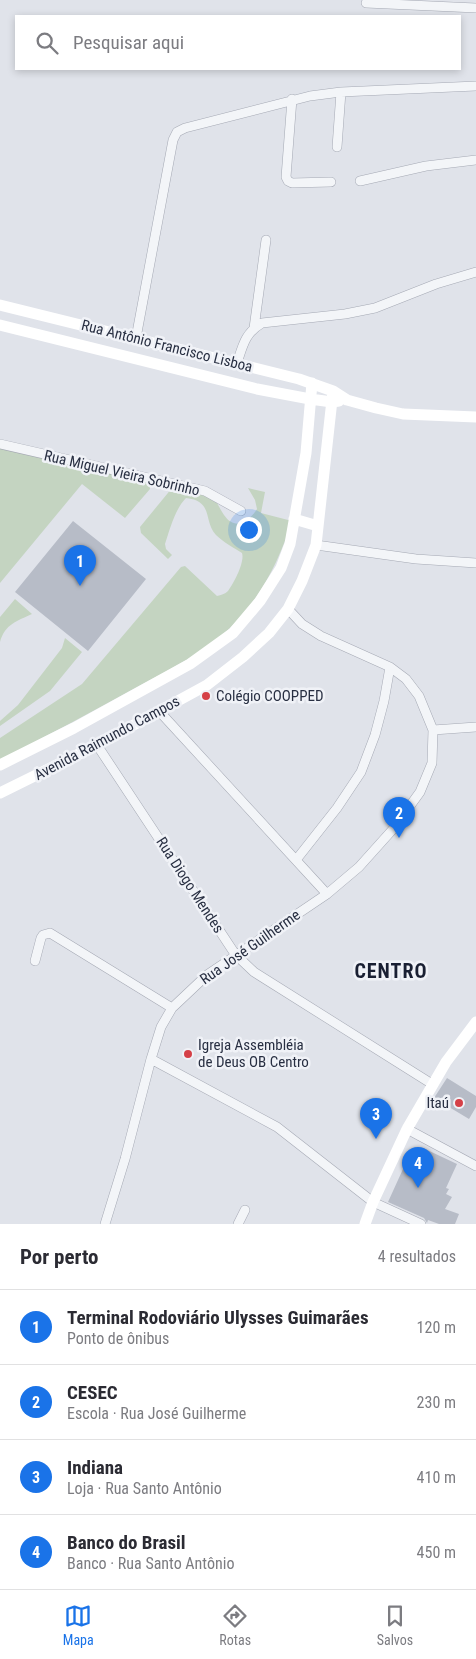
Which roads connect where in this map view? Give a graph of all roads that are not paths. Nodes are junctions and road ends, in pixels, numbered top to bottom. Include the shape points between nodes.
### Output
1 (366, 3) dead end
2 (476, 8) edge
3 (476, 86) edge
4 (341, 92) junction
5 (292, 99) junction
6 (337, 146) dead end
7 (476, 160) edge
8 (360, 181) dead end
9 (331, 182) dead end
10 (266, 240) dead end
11 (476, 272) edge
12 (0, 305) edge
13 (0, 325) edge
14 (254, 328) junction
15 (136, 338) junction
16 (237, 363) junction
17 (312, 383) junction
18 (332, 396) junction
19 (310, 399) junction
20 (476, 417) edge
21 (0, 444) edge
22 (241, 511) dead end
23 (294, 519) junction
24 (318, 526) junction
25 (316, 545) junction
26 (476, 563) edge
27 (288, 609) junction
28 (390, 667) junction
29 (159, 711) junction
30 (476, 727) edge
31 (433, 730) junction
32 (97, 745) junction
33 (0, 765) edge
34 (0, 793) edge
35 (296, 860) junction
36 (327, 894) junction
37 (236, 954) junction
38 (35, 960) dead end
39 (172, 1008) junction
40 (476, 1022) edge
41 (151, 1058) junction
42 (432, 1084) junction
43 (407, 1130) junction
44 (476, 1166) edge
45 (373, 1202) junction
46 (245, 1210) dead end
47 (105, 1224) edge
48 (238, 1224) edge
49 (365, 1224) edge
50 (421, 1224) edge

1 - 2 street
3 - 4 street
4 - 5 street
4 - 6 street
5 - 9 street via 286,177 292,183
5 - 15 street via 177,132
7 - 8 street via 426,166
10 - 14 street
11 - 14 street via 375,308 262,323
12 - 15 street, Rua Antônio Francisco Lisboa
13 - 19 street, Rua Antônio Francisco Lisboa via 257,389
14 - 16 street via 247,335
15 - 16 street, Rua Antônio Francisco Lisboa
16 - 17 street, Rua Antônio Francisco Lisboa
17 - 18 street, Rua Antônio Francisco Lisboa
17 - 19 street, Avenida Raimundo Campos
18 - 19 street, Rua Antônio Francisco Lisboa
18 - 20 street via 403,414
18 - 24 street, Avenida Raimundo Campos
19 - 23 street, Avenida Raimundo Campos via 306,453
21 - 22 street, Rua Miguel Vieira Sobrinho via 205,492
23 - 24 street
23 - 33 street, Avenida Raimundo Campos via 290,544 281,568 260,601 233,633 154,686
24 - 25 street, Avenida Raimundo Campos
25 - 26 street via 425,560
25 - 27 street, Avenida Raimundo Campos
27 - 28 street, Rua José Guilherme via 302,624 321,636
27 - 29 street, Avenida Raimundo Campos via 269,633 235,663 207,685
28 - 31 street, Rua José Guilherme via 419,696
28 - 35 street via 384,701 361,772
29 - 32 street, Avenida Raimundo Campos
29 - 35 street
30 - 31 street
31 - 36 street, Rua José Guilherme via 432,763 420,792 365,860
32 - 34 street, Avenida Raimundo Campos
32 - 37 street, Rua Diogo Mendes
35 - 36 street
36 - 37 street, Rua José Guilherme
37 - 39 street, Rua José Guilherme via 207,975
37 - 42 street, Rua Diogo Mendes via 254,972
38 - 39 street via 43,934 50,933
39 - 41 street, Rua José Guilherme via 161,1027
40 - 42 street
41 - 45 street via 277,1128
41 - 47 street, Rua José Guilherme
42 - 43 street
43 - 44 street
43 - 45 street
45 - 49 street
45 - 50 street
46 - 48 street

